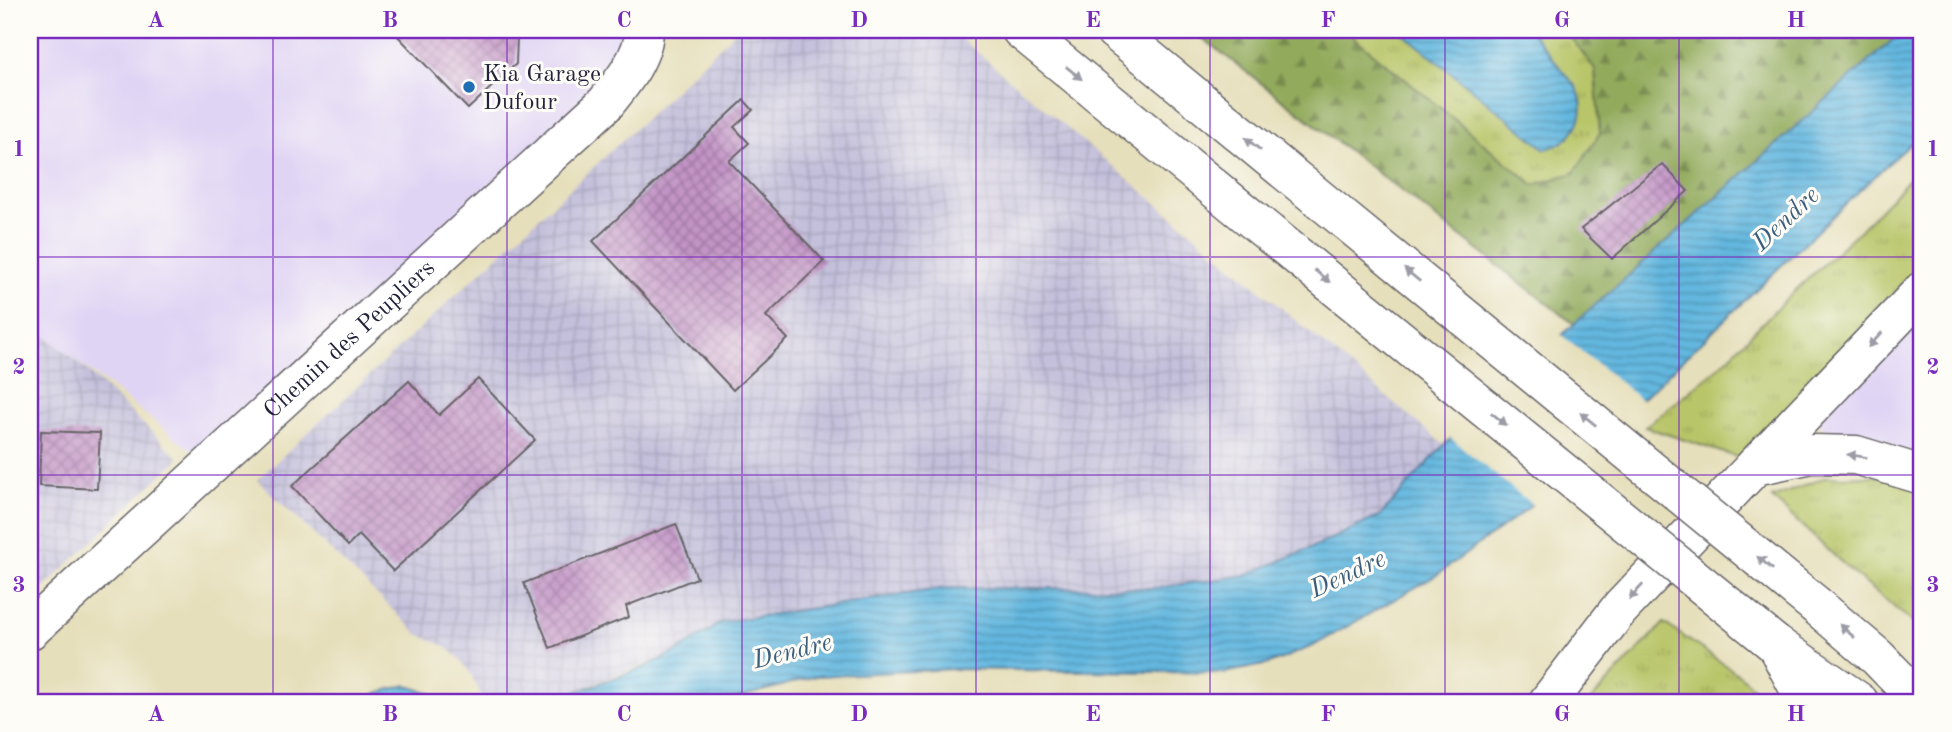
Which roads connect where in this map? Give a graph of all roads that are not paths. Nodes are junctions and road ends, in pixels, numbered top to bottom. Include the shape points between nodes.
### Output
1 (644, 30) edge
2 (1021, 30) edge
3 (1114, 30) edge
4 (1922, 291) edge
5 (1755, 466) junction
6 (1922, 475) edge
7 (30, 630) edge
8 (1775, 644) junction
9 (1877, 657) junction
10 (1922, 682) edge
11 (1548, 702) edge
12 (1806, 702) edge
13 (1859, 702) edge
14 (1921, 702) edge

1 - 7 main road, Chemin des Peupliers via 636,58 605,104
2 -> 8 main road, bridge
9 -> 3 main road, bridge
4 -> 5 main road
6 -> 5 main road via 1856,455 1812,454
5 -> 11 main road via 1617,612
8 - 12 main road
8 - 13 main road
9 - 10 main road
9 - 14 main road

